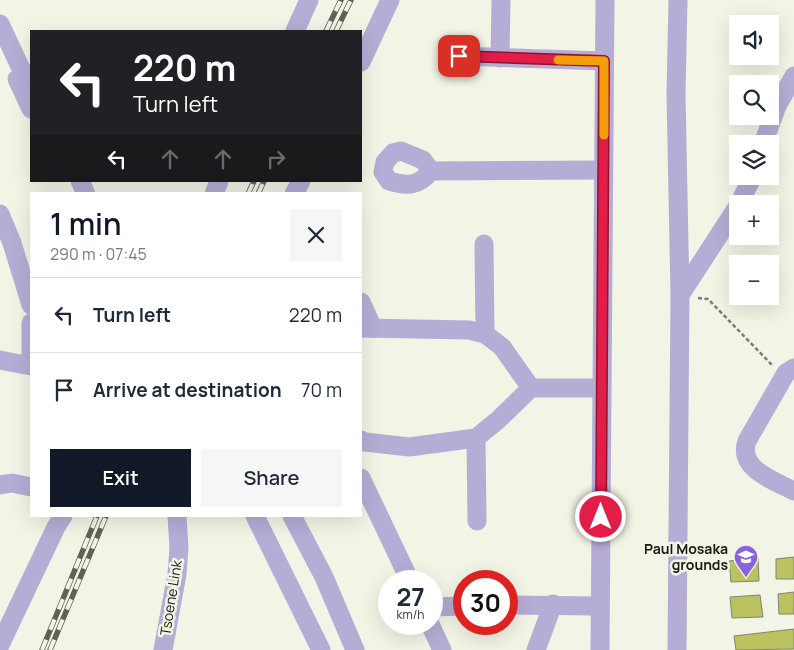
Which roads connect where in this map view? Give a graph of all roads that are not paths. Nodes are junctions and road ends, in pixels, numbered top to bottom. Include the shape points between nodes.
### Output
1 (309, 0) edge
2 (390, 0) edge
3 (502, 0) edge
4 (605, 0) edge
5 (678, 0) edge
6 (0, 24) edge
7 (295, 30) edge
8 (0, 44) edge
9 (459, 56) dead end
10 (500, 58) junction
11 (362, 60) edge
12 (604, 61) junction
13 (794, 76) edge
14 (30, 88) edge
15 (30, 107) edge
16 (766, 135) edge
17 (431, 170) dead end
18 (603, 170) junction
19 (0, 214) edge
20 (729, 219) edge
21 (484, 244) dead end
22 (6, 246) edge
23 (680, 295) junction
24 (30, 303) edge
25 (362, 306) edge
26 (367, 328) edge
27 (485, 334) junction
28 (0, 360) edge
29 (30, 366) edge
30 (789, 373) edge
31 (531, 388) junction
32 (602, 388) junction
33 (476, 438) junction
34 (362, 440) edge
35 (362, 480) edge
36 (0, 485) edge
37 (30, 487) edge
38 (794, 491) edge
39 (177, 517) edge
40 (247, 517) edge
41 (255, 517) edge
42 (293, 517) edge
43 (58, 520) edge
44 (477, 521) dead end
45 (405, 570) edge
46 (552, 604) junction
47 (518, 605) edge
48 (599, 606) junction
49 (435, 635) edge
50 (0, 645) edge
51 (163, 650) edge
52 (310, 650) edge
53 (321, 650) edge
54 (355, 650) edge
55 (442, 650) edge
56 (536, 650) edge
57 (600, 650) edge
58 (677, 650) edge

1 - 7 street
2 - 11 street
3 - 10 street
4 - 12 street
5 - 23 street via 676,94
6 - 14 street
8 - 15 street
9 - 10 street
10 - 12 street
12 - 18 street
13 - 16 street via 776,106
17 - 18 street
18 - 32 street
19 - 22 street
20 - 23 street
21 - 27 street
22 - 24 street
23 - 58 street
25 - 26 street
26 - 27 street via 470,330
27 - 31 street via 502,347
28 - 29 street
30 - 38 street via 747,441 745,450 757,472
31 - 32 street
31 - 33 street
32 - 48 street
33 - 34 street via 409,446
33 - 44 street
35 - 45 street
36 - 37 street via 12,483
39 - 51 street, Tsoene Link via 178,574
40 - 52 street via 281,583
41 - 53 street
42 - 54 street via 324,577
43 - 50 street
46 - 47 street
46 - 48 street
46 - 56 street
48 - 57 street
49 - 55 street

